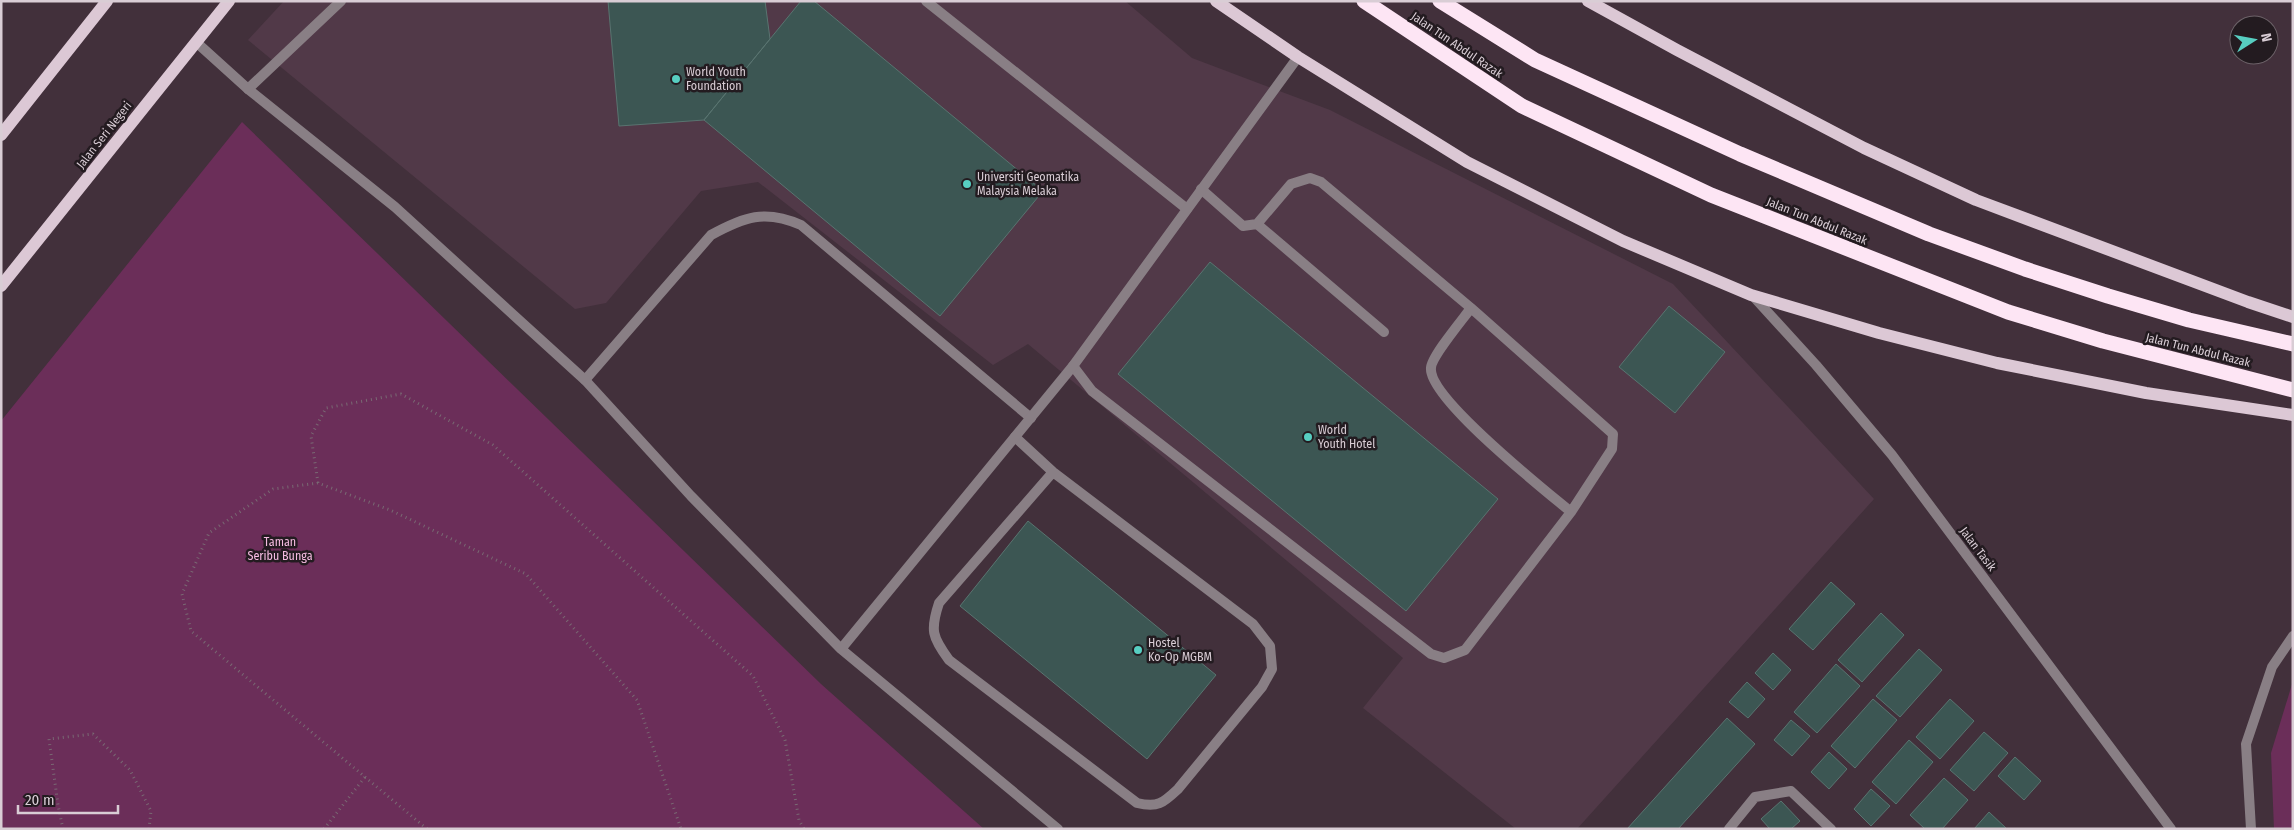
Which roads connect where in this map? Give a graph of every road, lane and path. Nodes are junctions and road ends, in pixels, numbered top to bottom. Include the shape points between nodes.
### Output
1 (107, 1) edge
2 (229, 1) edge
3 (341, 1) edge
4 (926, 1) edge
5 (1216, 1) edge
6 (1364, 1) edge
7 (1440, 1) edge
8 (1588, 1) edge
9 (196, 42) junction
10 (1298, 57) junction
11 (248, 89) junction
12 (1, 135) edge
13 (1201, 189) junction
14 (1187, 209) junction
15 (1257, 224) junction
16 (1, 286) edge
17 (1752, 295) junction
18 (1471, 308) junction
19 (2293, 317) edge
20 (1384, 332) dead end
21 (2293, 344) edge
22 (1073, 366) junction
23 (585, 380) junction
24 (2293, 390) edge
25 (2293, 415) edge
26 (1031, 418) junction
27 (1015, 437) junction
28 (1054, 472) junction
29 (318, 483) junction
30 (1571, 512) junction
31 (2293, 636) edge
32 (842, 649) junction
33 (365, 776) junction
34 (63, 829) edge
35 (149, 829) edge
36 (324, 829) edge
37 (427, 829) edge
38 (681, 829) edge
39 (804, 829) edge
40 (1058, 829) edge
41 (1729, 829) edge
42 (1831, 829) edge
43 (2171, 829) edge
44 (2251, 829) edge

1 - 12 main road
2 - 9 main road, Jalan Seri Negeri
3 - 11 street
4 - 14 street
5 - 10 main road
6 - 24 highway, Jalan Tun Abdul Razak via 1522,106 1711,195 2008,312 2103,341
7 - 21 highway via 1535,60 1740,154 1929,234 2016,266 2188,320
8 - 19 main road via 1864,148 1976,200
9 - 11 street
9 - 16 main road, Jalan Seri Negeri
10 - 13 street
10 - 17 main road via 1467,162 1623,241
11 - 23 street via 395,207
13 - 14 street
13 - 15 street via 1243,226
14 - 22 street
15 - 18 street via 1291,184 1310,178 1321,182
15 - 20 street
17 - 25 main road via 1997,364 2146,393
17 - 43 street, Jalan Tasik via 1892,455
18 - 30 street via 1434,358 1430,369 1436,386 1480,434
18 - 30 street via 1613,434 1612,449
22 - 26 street
22 - 30 street via 1092,391 1431,654 1444,658 1465,650
23 - 26 street via 711,235 735,222 763,216 783,217 800,225
23 - 32 street via 691,496
26 - 27 street
27 - 28 street
27 - 32 street
28 - 28 street via 1253,624 1270,646 1272,669 1262,687 1164,802 1150,806 1137,803 949,660 937,644 932,624 939,603
29 - 33 path via 273,489 209,533 182,594 191,631
29 - 38 path via 390,510 526,574 637,700
29 - 39 path via 311,436 326,408 400,394 493,445 753,676 785,740 799,820
31 - 44 street via 2272,667 2246,744
32 - 40 street
33 - 36 path
33 - 37 path
34 - 35 path via 50,739 93,734 130,770 151,811
41 - 42 street via 1755,797 1791,791

